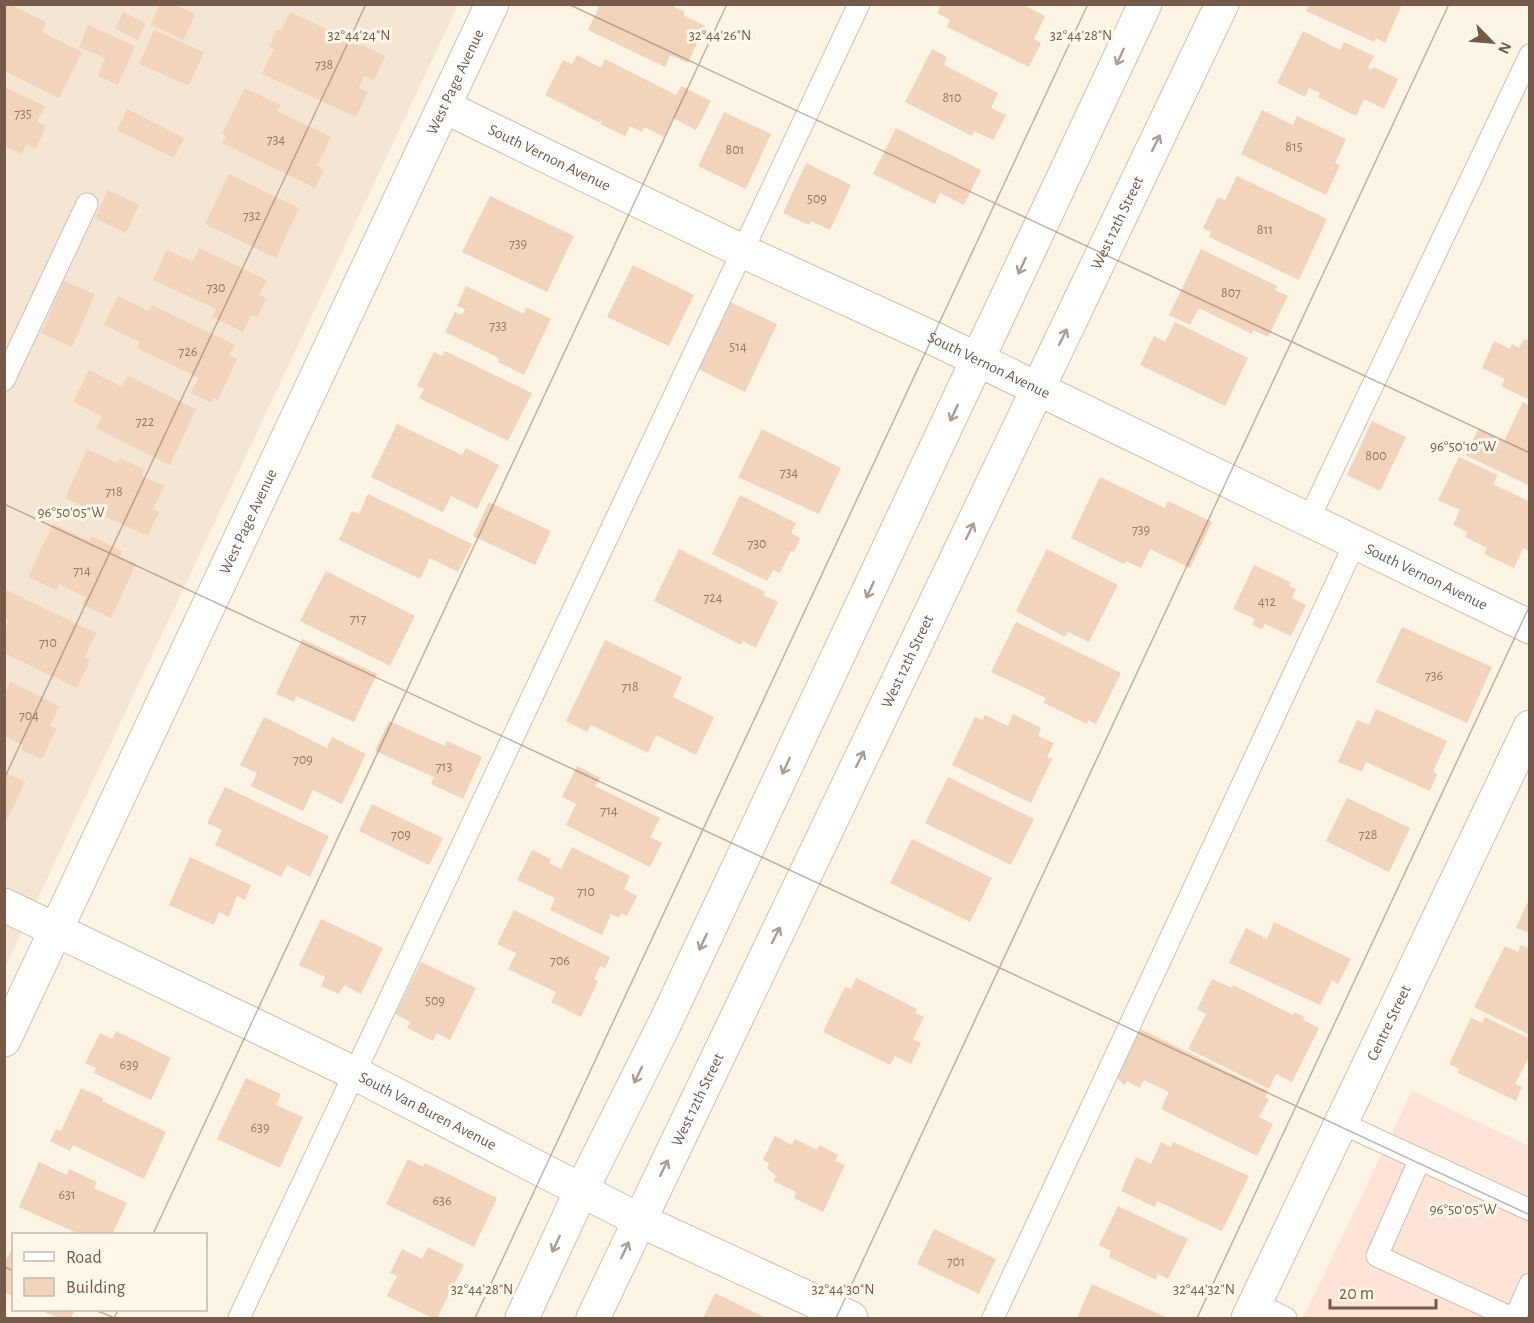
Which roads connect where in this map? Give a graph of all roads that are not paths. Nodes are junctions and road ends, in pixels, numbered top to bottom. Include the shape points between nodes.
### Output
1 (492, 4) edge
2 (859, 4) edge
3 (1145, 4) edge
4 (1222, 4) edge
5 (1530, 55) edge
6 (445, 107) junction
7 (87, 204) dead end
8 (742, 251) junction
9 (979, 361) junction
10 (4, 380) edge
11 (1038, 390) junction
12 (1308, 521) junction
13 (1355, 543) junction
14 (1530, 627) edge
15 (1530, 727) edge
16 (4, 905) edge
17 (56, 930) junction
18 (4, 1040) edge
19 (356, 1074) junction
20 (1341, 1123) junction
21 (1420, 1159) junction
22 (581, 1191) junction
23 (1530, 1210) edge
24 (639, 1220) junction
25 (1530, 1284) edge
26 (1252, 1311) edge
27 (239, 1318) edge
28 (522, 1318) edge
29 (593, 1318) edge
30 (851, 1318) edge
31 (993, 1318) edge
32 (1286, 1318) edge
33 (1514, 1318) edge

1 - 6 street, West Page Avenue
2 - 8 lane
3 -> 9 street
11 -> 4 street, West 12th Street
5 - 12 lane
6 - 8 street, South Vernon Avenue
6 - 17 street, West Page Avenue
7 - 10 lane
8 - 9 street, South Vernon Avenue
8 - 19 lane
9 - 11 street, South Vernon Avenue
9 -> 22 street
11 - 12 street, South Vernon Avenue
24 -> 11 street, West 12th Street
12 - 13 street, South Vernon Avenue
13 - 14 street, South Vernon Avenue
13 - 31 lane
15 - 20 street, Centre Street
16 - 17 street, South Van Buren Avenue
17 - 18 street, West Page Avenue
17 - 19 street, South Van Buren Avenue
19 - 22 street, South Van Buren Avenue
19 - 27 lane
20 - 21 lane
20 - 26 street, Centre Street
21 - 23 lane
21 - 33 lane via 1377,1256
22 - 24 street, South Van Buren Avenue
22 -> 28 street
29 -> 24 street, West 12th Street
24 - 30 street, South Van Buren Avenue
25 - 33 lane
26 - 32 lane

